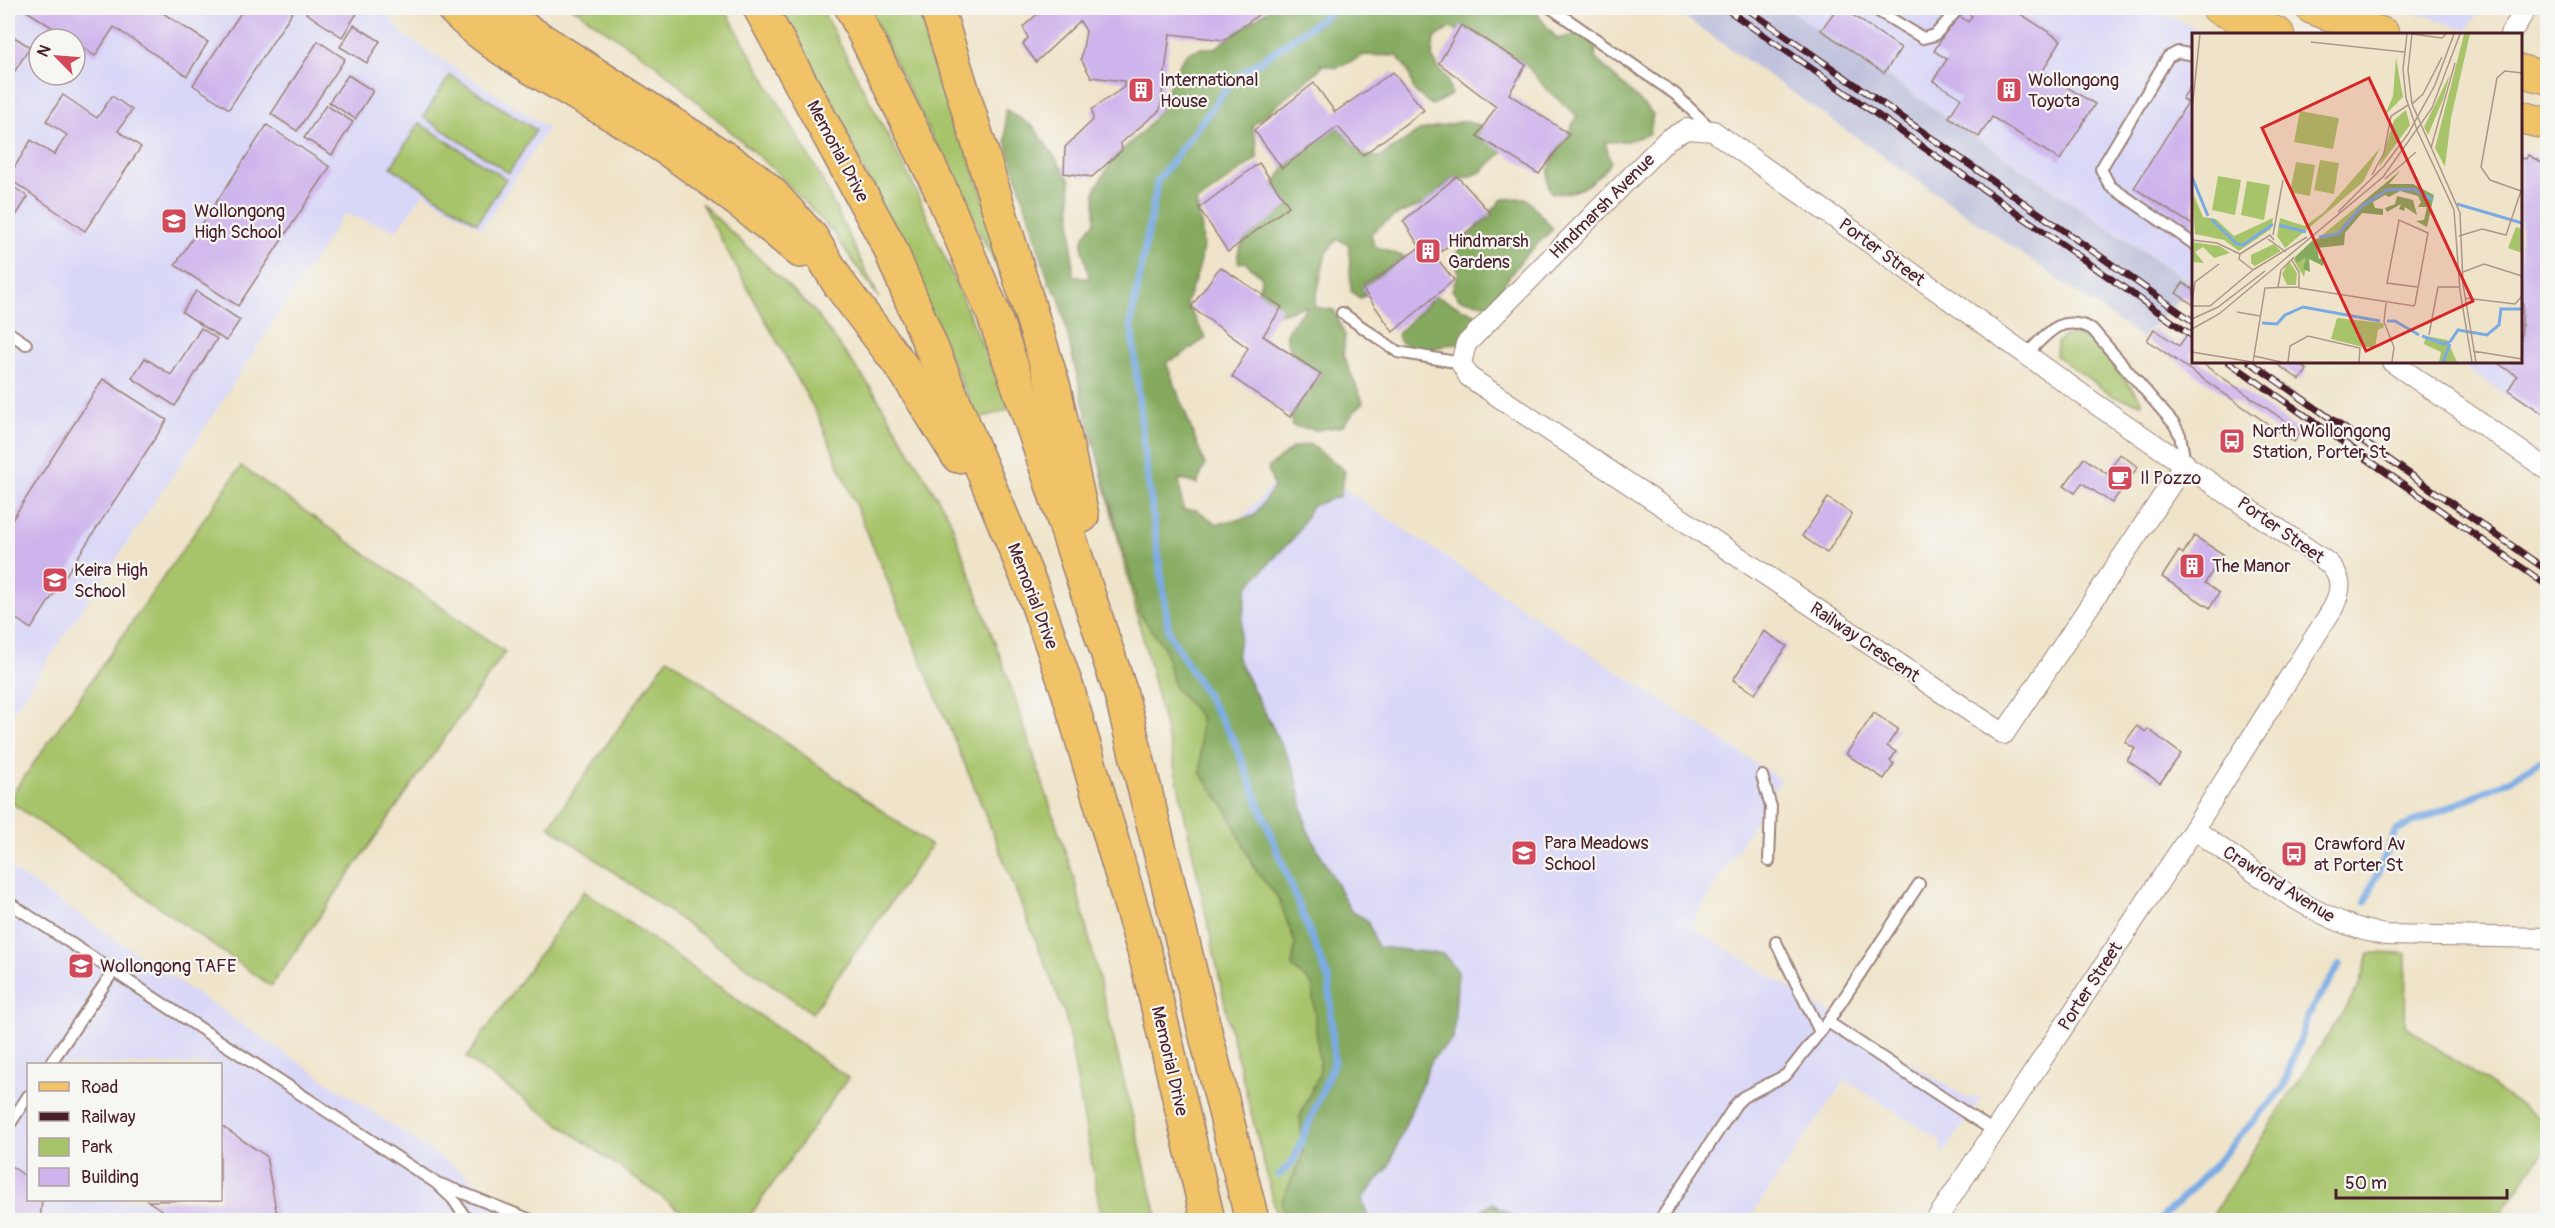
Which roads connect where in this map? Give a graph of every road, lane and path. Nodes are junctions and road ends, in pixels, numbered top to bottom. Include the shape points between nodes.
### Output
1 (453, 8) edge
2 (492, 8) edge
3 (760, 8) edge
4 (852, 8) edge
5 (937, 8) edge
6 (1551, 8) edge
7 (1873, 8) edge
8 (1959, 8) edge
9 (2218, 8) edge
10 (2312, 8) edge
11 (2527, 8) edge
12 (2276, 33) edge
13 (2380, 33) edge
14 (2511, 33) edge
15 (2192, 55) edge
16 (2522, 72) edge
17 (2547, 78) edge
18 (2522, 118) edge
19 (2547, 124) edge
20 (1713, 130) junction
21 (2192, 243) edge
22 (840, 285) junction
23 (1342, 313) dead end
24 (8, 332) edge
25 (26, 344) dead end
26 (2026, 355) junction
27 (1461, 363) junction
28 (2393, 363) edge
29 (2185, 463) junction
30 (2547, 470) edge
31 (1033, 591) junction
32 (1121, 694) junction
33 (1762, 776) dead end
34 (2194, 829) junction
35 (1769, 861) dead end
36 (1919, 884) dead end
37 (8, 902) edge
38 (2547, 938) edge
39 (1776, 942) dead end
40 (113, 972) junction
41 (1828, 1022) junction
42 (1820, 1032) junction
43 (51, 1063) edge
44 (27, 1098) edge
45 (8, 1127) edge
46 (1995, 1132) junction
47 (436, 1183) junction
48 (467, 1221) edge
49 (516, 1221) edge
50 (529, 1221) edge
51 (1208, 1221) edge
52 (1252, 1221) edge
53 (1660, 1221) edge
54 (1936, 1221) edge

1 - 22 highway via 516,56 636,128 739,199
2 - 22 highway via 753,177 811,237
3 - 31 highway, Memorial Drive via 889,246
4 - 32 highway via 938,184 992,310
5 - 32 highway via 1054,388
6 - 20 lane via 1675,94
7 - 8 lane via 1923,38 1935,35
9 - 12 main road
10 - 13 main road
11 - 14 street
15 - 21 lane via 2178,52 2168,57 2101,169 2110,186
16 - 17 main road
18 - 19 main road
20 - 26 street, Porter Street
20 - 27 street, Hindmarsh Avenue via 1687,129 1668,139 1466,344
22 - 31 highway via 942,425
23 - 27 lane via 1398,352
24 - 25 lane
26 - 29 street, Porter Street
26 - 29 lane via 2048,332 2064,323 2083,324 2092,329 2174,424
27 - 29 street, Railway Crescent via 1469,377 2004,734
28 - 30 street
29 - 34 street, Porter Street via 2327,562 2340,583 2333,608
31 - 51 highway, Memorial Drive via 1068,691 1135,918
32 - 52 highway
33 - 35 lane via 1771,807
34 - 38 street, Crawford Avenue via 2324,915 2364,932
34 - 46 street, Porter Street
36 - 41 lane
37 - 40 lane
39 - 42 lane
40 - 43 lane
40 - 47 lane
41 - 42 lane
41 - 46 lane
42 - 53 lane via 1786,1075 1736,1104
44 - 45 lane
46 - 54 street, Porter Street
47 - 48 lane
47 - 50 lane
49 - 50 lane

